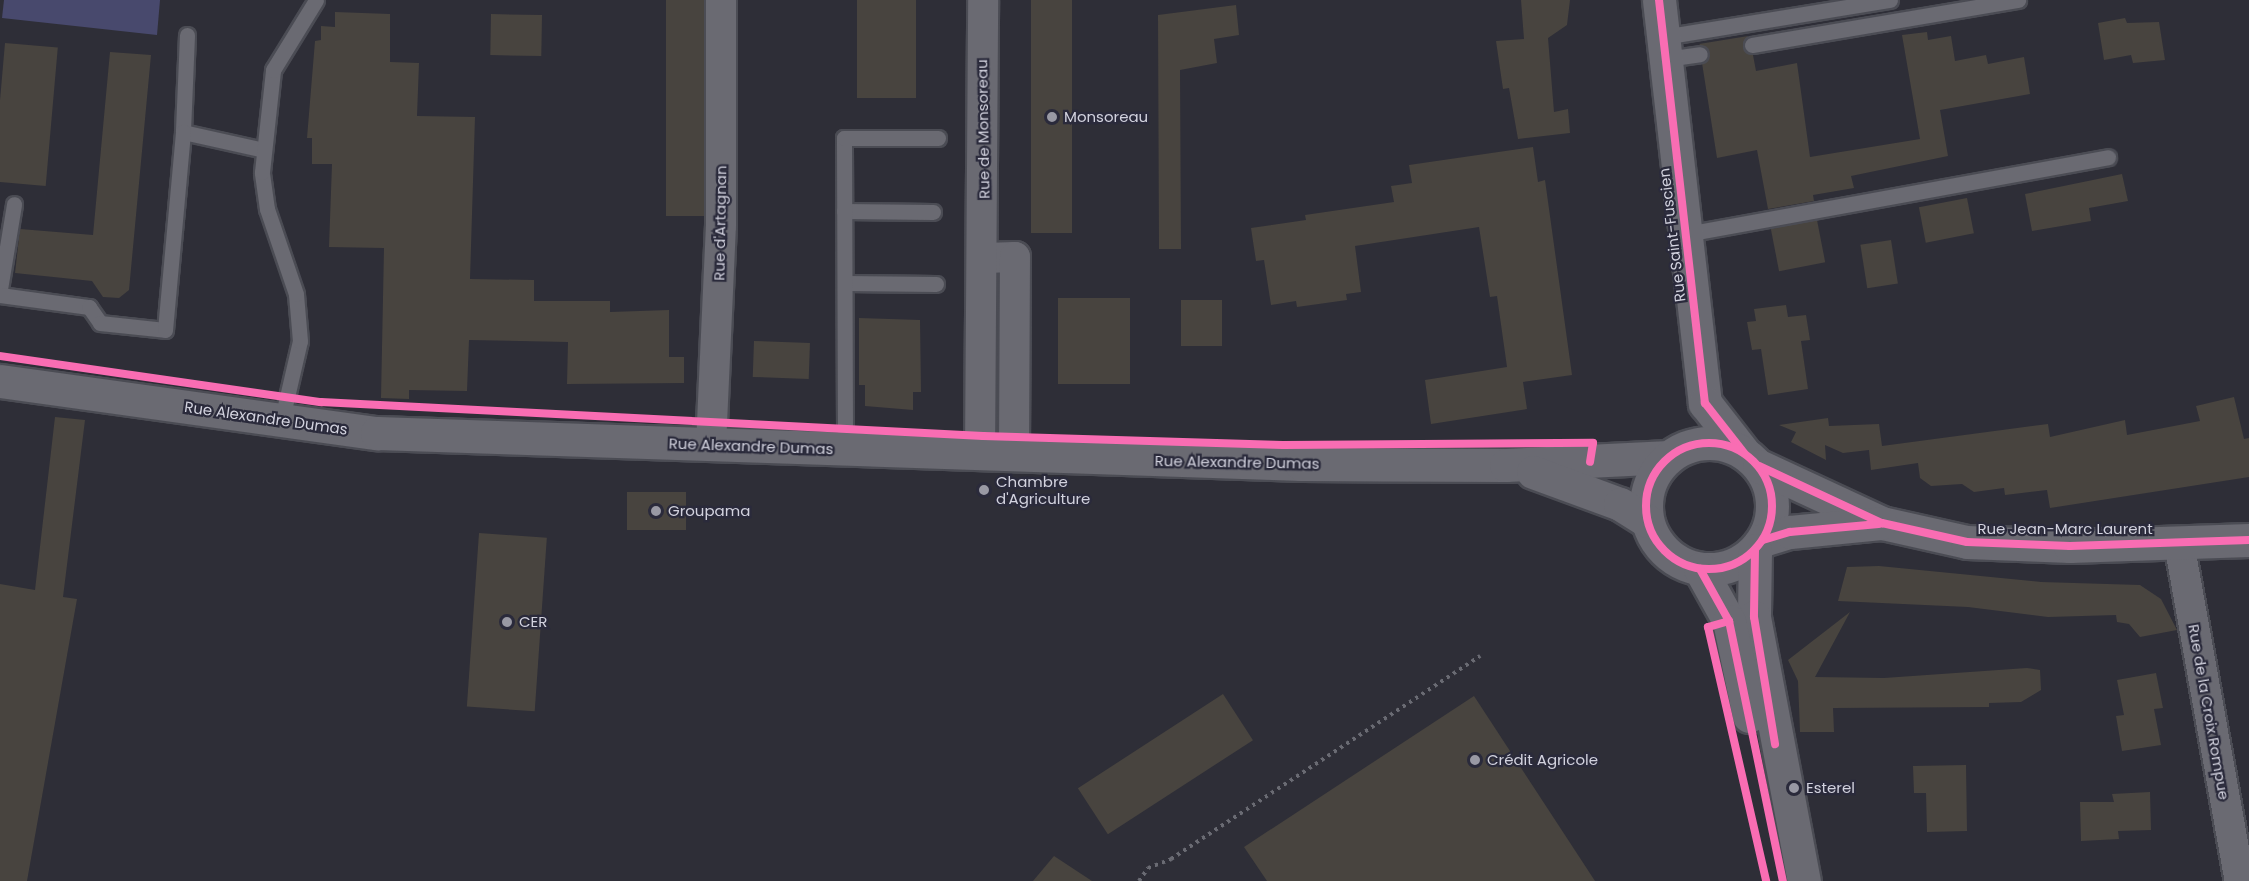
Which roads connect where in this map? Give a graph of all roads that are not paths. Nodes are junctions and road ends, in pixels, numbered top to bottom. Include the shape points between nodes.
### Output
1 (316, 0) edge
2 (722, 0) edge
3 (983, 0) edge
4 (1659, 0) edge
5 (1890, 0) edge
6 (2018, 0) edge
7 (187, 34) dead end
8 (1752, 45) dead end
9 (1664, 48) junction
10 (1700, 54) dead end
11 (183, 132) junction
12 (938, 138) dead end
13 (264, 150) junction
14 (2108, 157) dead end
15 (14, 204) dead end
16 (844, 211) junction
17 (933, 212) dead end
18 (1686, 234) junction
19 (985, 258) junction
20 (845, 283) junction
21 (936, 284) dead end
22 (0, 289) edge
23 (0, 295) edge
24 (0, 381) edge
25 (1705, 403) junction
26 (281, 423) junction
27 (711, 445) junction
28 (850, 450) junction
29 (1675, 453) junction
30 (980, 454) junction
31 (1014, 456) junction
32 (1751, 459) junction
33 (1506, 465) junction
34 (1647, 521) junction
35 (1882, 523) junction
36 (2249, 540) edge
37 (2179, 543) junction
38 (1759, 545) junction
39 (1700, 569) junction
40 (1783, 881) edge
41 (1804, 881) edge
42 (2240, 881) edge

1 - 13 lane via 273,70
2 - 27 street, Rue d'Artagnan via 721,226
3 - 19 street, Rue de Monsoreau
4 - 9 street, Rue Saint-Fuscien
5 - 9 lane
6 - 8 lane
7 - 11 lane
9 - 10 lane
9 - 18 street, Rue Saint-Fuscien
11 - 13 lane
11 - 23 lane via 165,330 100,323 89,307
12 - 16 lane via 844,138
13 - 26 lane via 267,209 297,294 300,341
14 - 18 lane
15 - 22 lane
16 - 17 lane
16 - 20 lane
18 - 25 street, Rue Saint-Fuscien
19 - 30 street, Rue de Monsoreau
19 - 31 street via 1014,257
20 - 21 lane
20 - 28 lane via 845,431
24 - 26 street, Rue Alexandre Dumas
25 - 29 street
25 - 32 street
26 - 27 street, Rue Alexandre Dumas via 377,433
27 - 28 street, Rue Alexandre Dumas
28 - 30 street, Rue Alexandre Dumas
29 - 32 street via 1707,442
29 - 33 street, Rue Alexandre Dumas
29 - 34 street via 1649,486
30 - 31 street, Rue Alexandre Dumas
31 - 33 street, Rue Alexandre Dumas
32 - 35 street, Rue Jean-Marc Laurent
32 - 38 street via 1773,502
33 - 34 street, Rue Alexandre Dumas via 1586,490
34 - 39 street via 1661,548 1686,565
35 - 37 street, Rue Jean-Marc Laurent via 1967,542
35 - 38 street, Rue Jean-Marc Laurent via 1790,532
36 - 37 street, Rue Jean-Marc Laurent
37 - 42 street, Rue de la Croix Rompue
38 - 39 street via 1730,566
38 - 41 street via 1754,617
39 - 40 street via 1728,621

